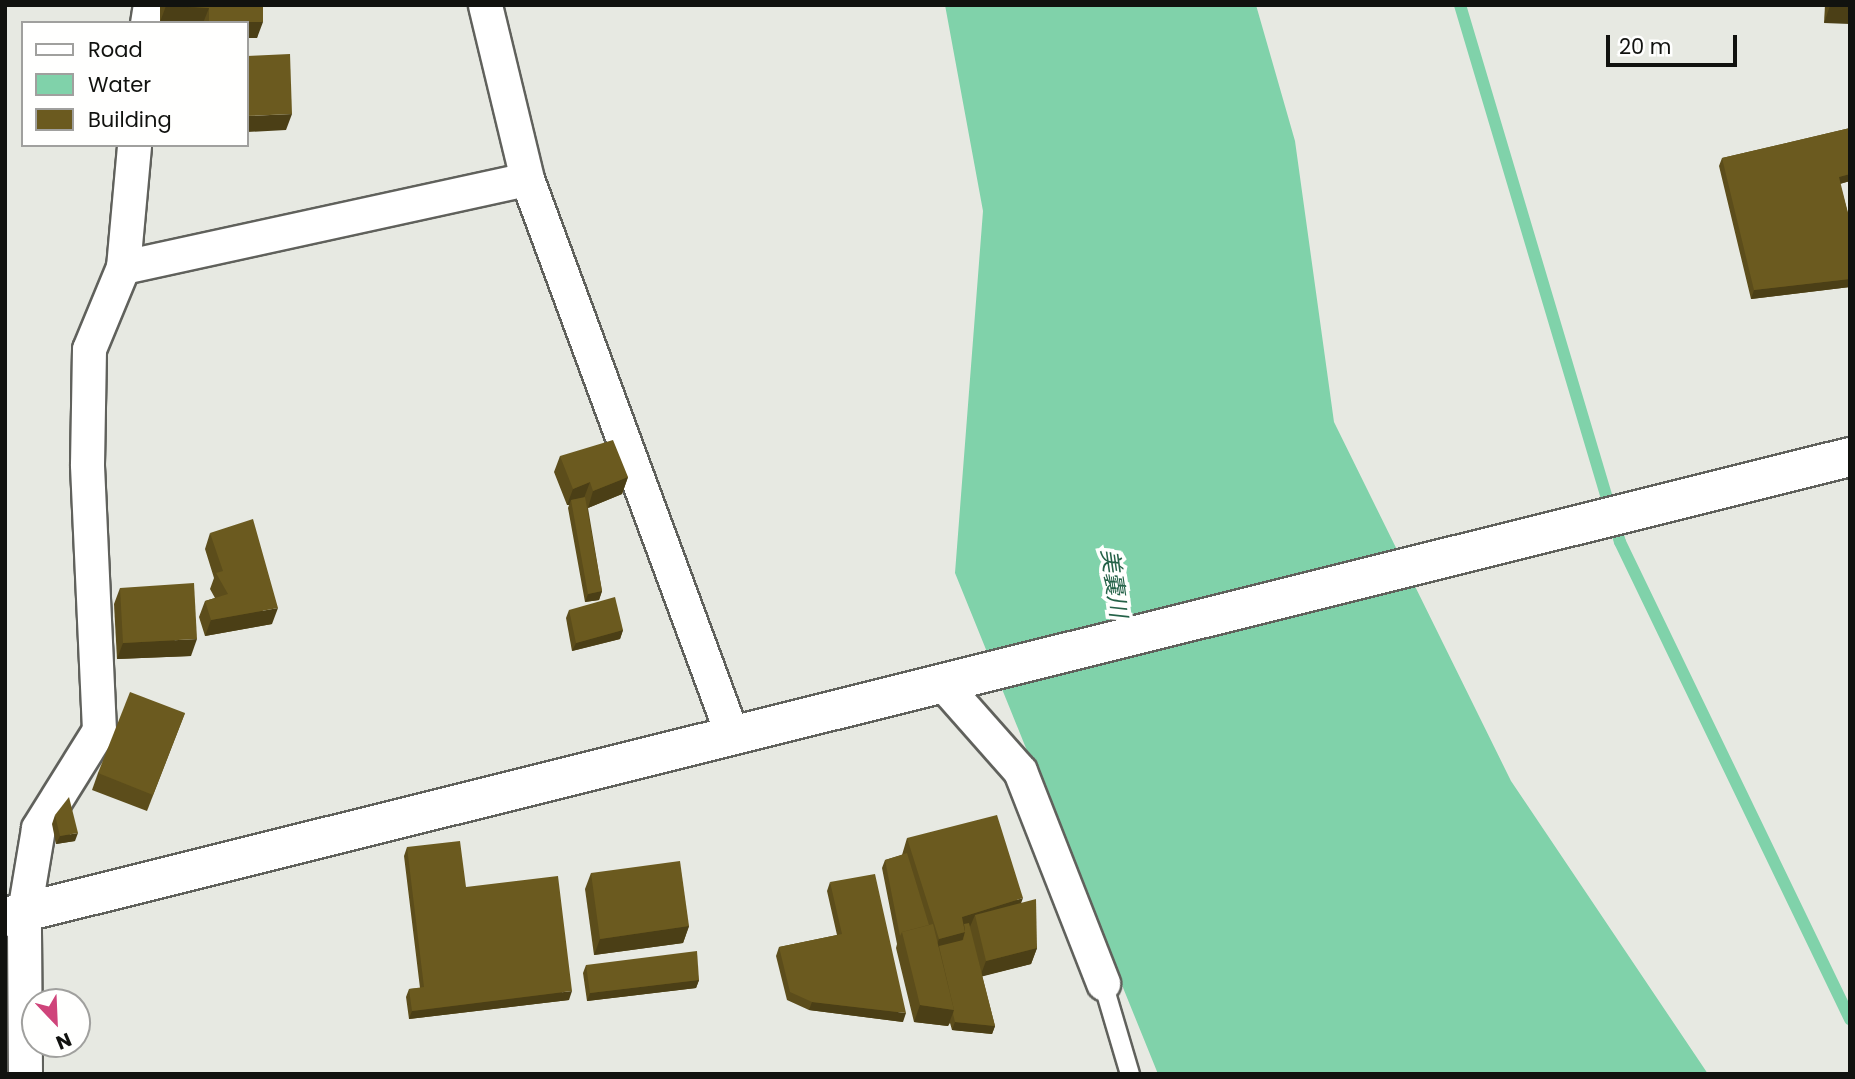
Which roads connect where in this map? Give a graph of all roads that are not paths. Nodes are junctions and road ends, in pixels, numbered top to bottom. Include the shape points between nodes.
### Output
1 (485, 5) edge
2 (134, 147) edge
3 (527, 179) junction
4 (123, 267) junction
5 (1850, 457) edge
6 (943, 684) junction
7 (731, 732) junction
8 (14, 914) edge
9 (1103, 982) joint
10 (25, 1074) edge
11 (1130, 1074) edge

1 - 3 street
2 - 4 street
3 - 4 street
3 - 7 street
4 - 8 street via 89,349 87,464 99,730 38,828
5 - 6 street
6 - 7 street
6 - 9 street via 1020,771
7 - 8 street
8 - 10 street
9 - 11 lane

